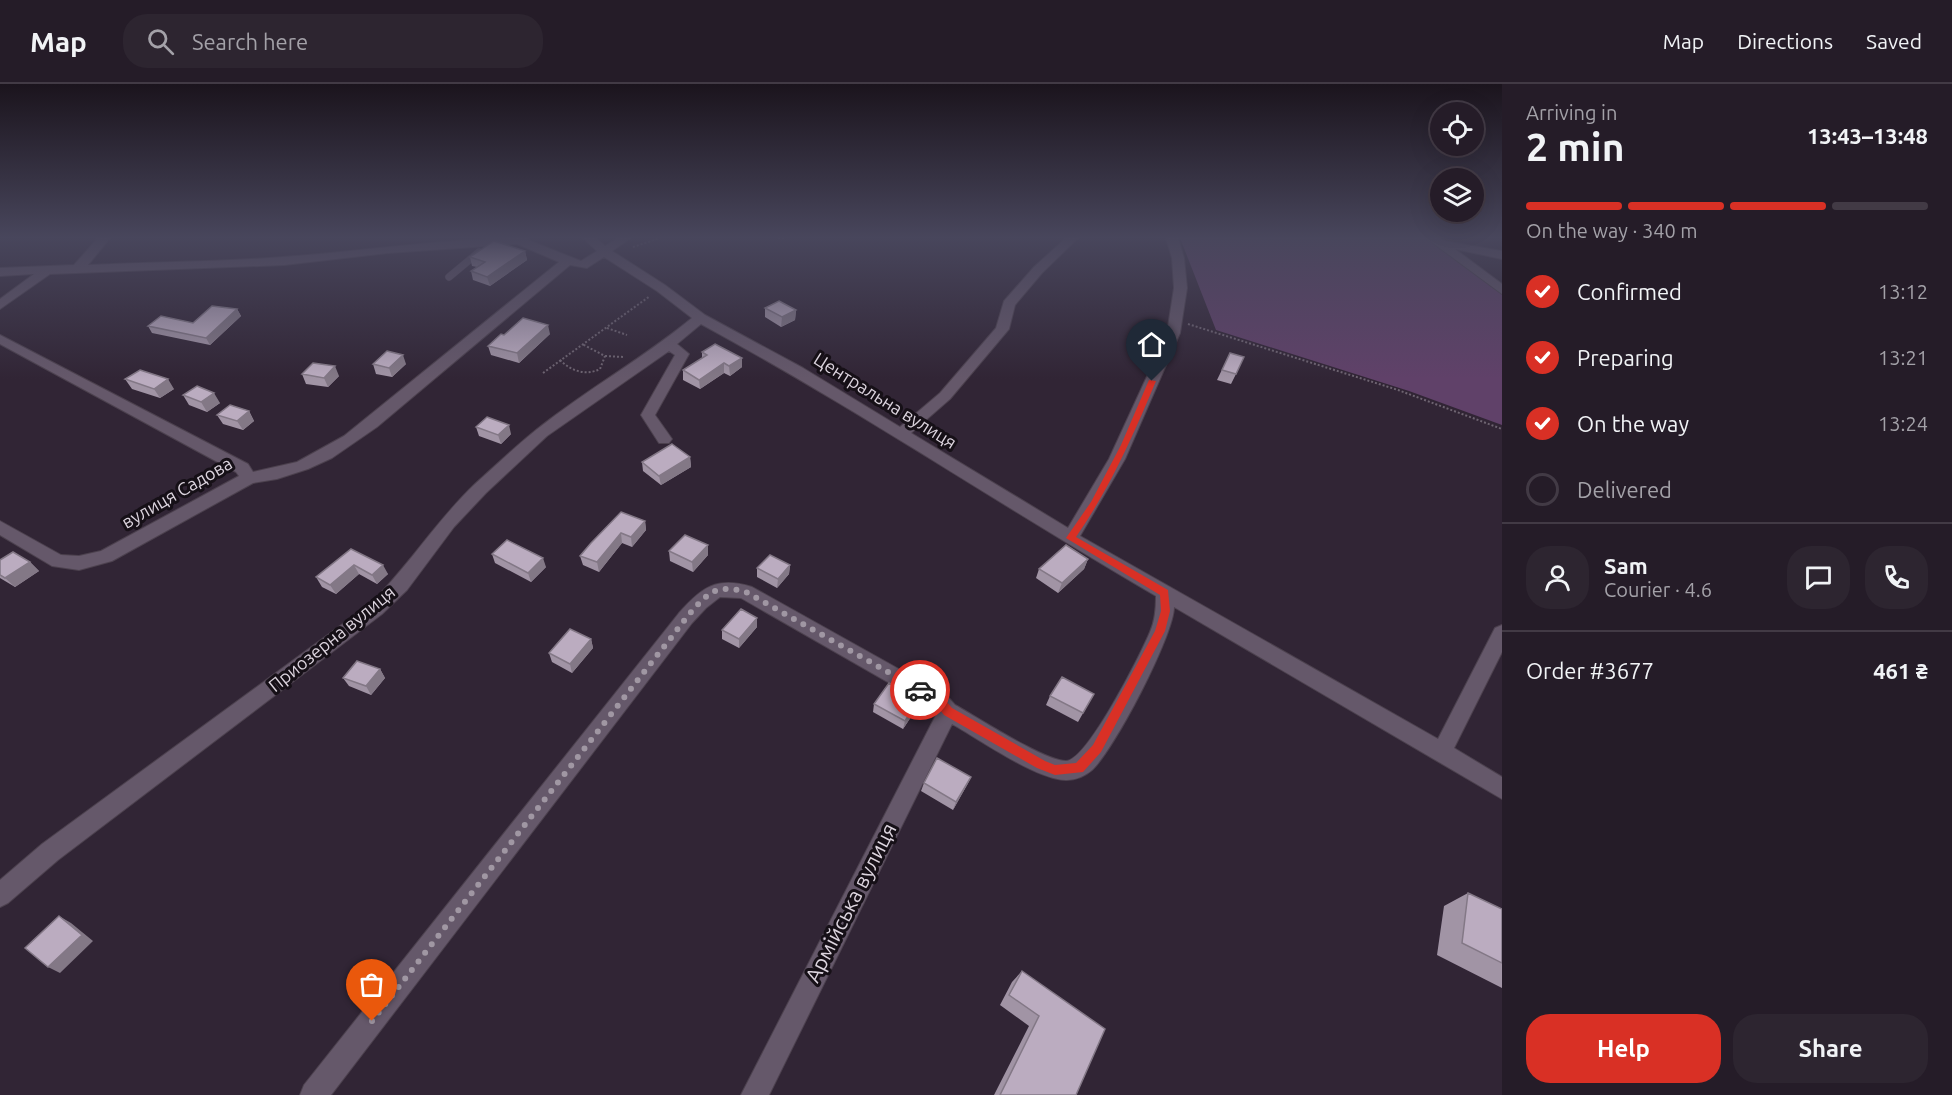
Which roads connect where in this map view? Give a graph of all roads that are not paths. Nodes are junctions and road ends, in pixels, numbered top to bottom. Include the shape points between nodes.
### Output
1 (26, 285) edge
2 (539, 285) edge
3 (658, 285) edge
4 (1025, 285) edge
5 (1181, 285) edge
6 (0, 304) edge
7 (700, 318) junction
8 (0, 339) edge
9 (669, 344) junction
10 (901, 434) junction
11 (664, 438) dead end
12 (249, 478) junction
13 (0, 526) edge
14 (1070, 538) junction
15 (28, 545) junction
16 (9, 556) edge
17 (1165, 593) junction
18 (1502, 633) edge
19 (948, 711) junction
20 (1442, 752) junction
21 (1502, 789) edge
22 (0, 895) edge
23 (314, 1095) edge
24 (755, 1095) edge

1 - 6 street
2 - 12 street via 350,440 296,470
3 - 7 street, Центральна вулиця
4 - 10 street via 1009,304 1002,329 945,396
5 - 14 street via 1177,321 1125,445 1095,503
7 - 9 street, Приозерна вулиця
7 - 10 street, Центральна вулиця via 798,370
8 - 12 street, вулиця Садова via 242,468
9 - 11 street via 682,354 648,415
9 - 22 street, Приозерна вулиця via 542,433 480,489 448,523 401,585 376,609 50,852
10 - 14 street, Центральна вулиця
12 - 15 street, вулиця Садова via 106,556 79,563 58,561
13 - 15 street, вулиця Садова
14 - 17 street, Центральна вулиця
15 - 16 street
17 - 19 street via 1166,611 1160,631 1097,749 1079,768 1055,770 1041,764
17 - 20 street, Центральна вулиця
18 - 20 street
19 - 23 street via 940,702 746,592 713,592 655,658
19 - 24 street, Армійська вулиця
20 - 21 street, Центральна вулиця

